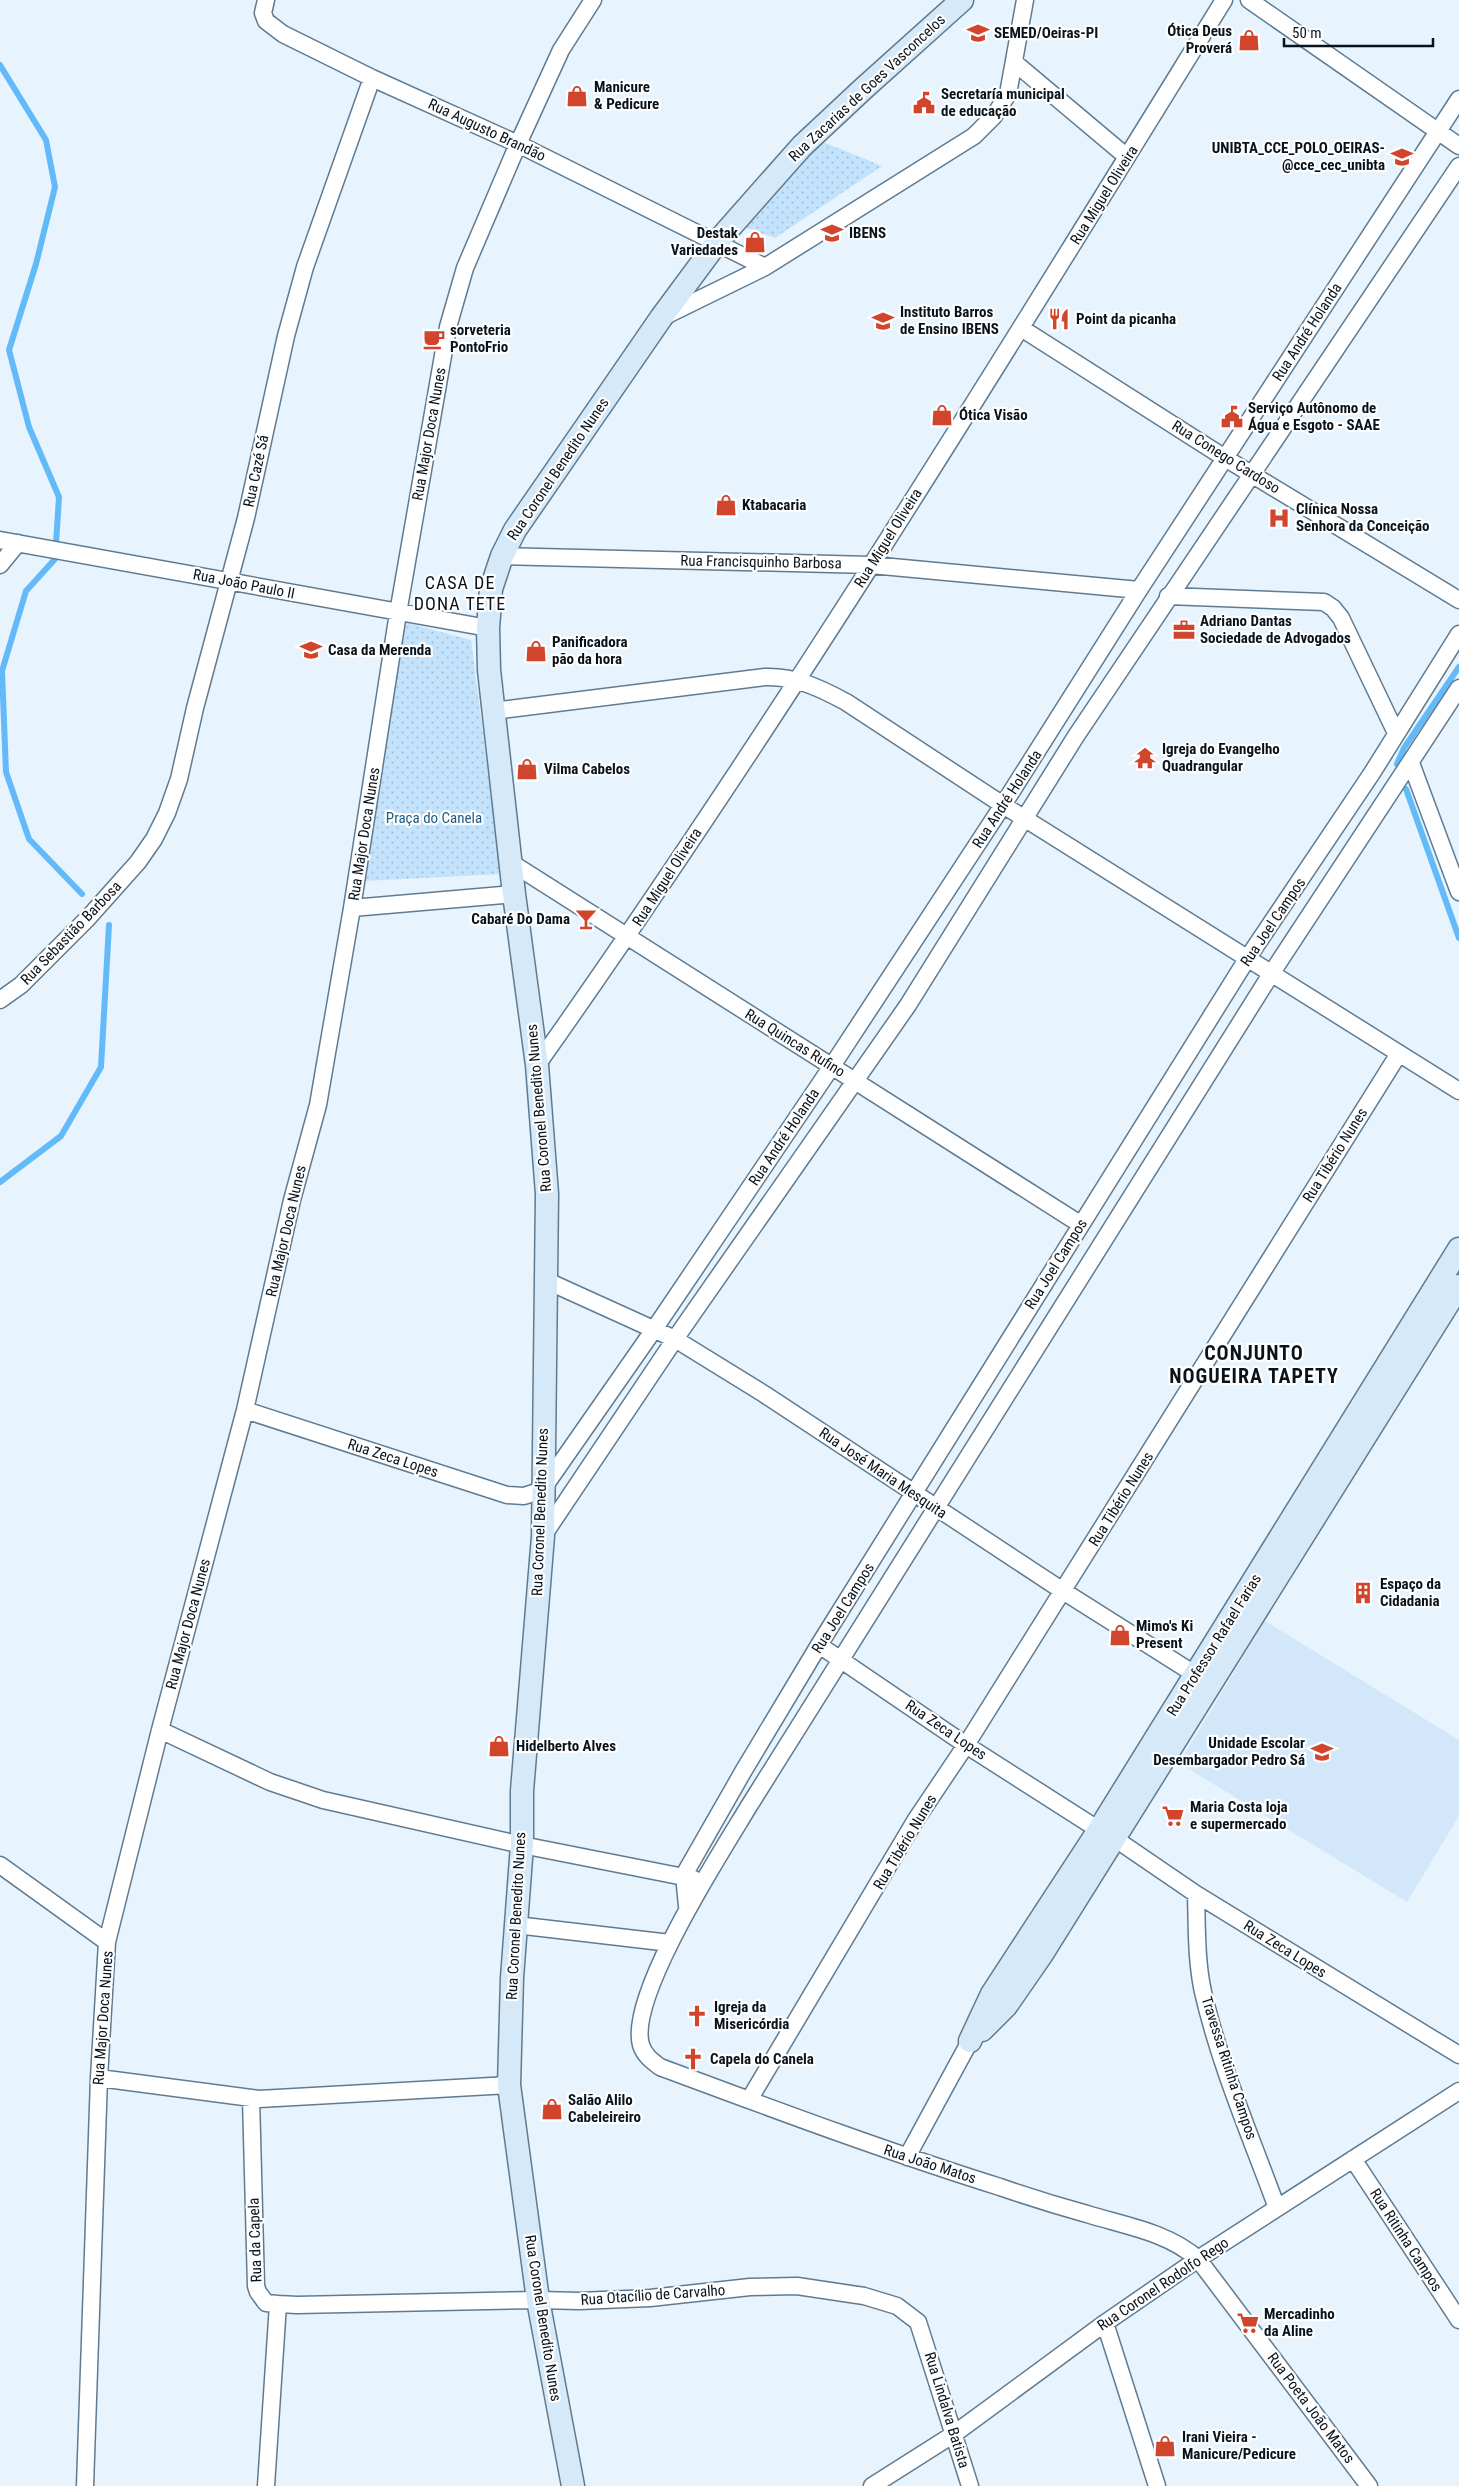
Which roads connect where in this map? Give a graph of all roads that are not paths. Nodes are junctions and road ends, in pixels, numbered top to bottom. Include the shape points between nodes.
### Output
1 (962, 0) edge
2 (1025, 0) edge
3 (1224, 0) edge
4 (1249, 0) edge
5 (588, 1) edge
6 (265, 6) edge
7 (1014, 62) junction
8 (372, 78) junction
9 (1459, 99) edge
10 (1438, 132) junction
11 (518, 144) junction
12 (1459, 146) edge
13 (1127, 157) junction
14 (1459, 166) edge
15 (718, 241) junction
16 (765, 267) junction
17 (661, 318) junction
18 (1021, 328) junction
19 (1225, 458) junction
20 (1252, 474) junction
21 (0, 540) edge
22 (26, 544) junction
23 (502, 556) junction
24 (0, 565) edge
25 (871, 565) junction
26 (229, 581) junction
27 (1139, 590) junction
28 (1168, 596) junction
29 (1459, 600) edge
30 (398, 613) junction
31 (488, 628) junction
32 (1459, 634) edge
33 (797, 680) junction
34 (1459, 688) edge
35 (493, 711) junction
36 (1396, 733) junction
37 (1410, 763) junction
38 (1372, 773) junction
39 (1392, 793) junction
40 (1004, 805) junction
41 (1024, 818) junction
42 (138, 862) joint
43 (510, 862) junction
44 (1459, 892) edge
45 (514, 894) junction
46 (352, 908) junction
47 (628, 937) junction
48 (1247, 959) junction
49 (1271, 974) junction
50 (0, 1000) edge
51 (1398, 1055) junction
52 (537, 1065) junction
53 (832, 1066) junction
54 (856, 1082) junction
55 (1459, 1091) edge
56 (1080, 1224) junction
57 (1459, 1249) edge
58 (546, 1280) junction
59 (1459, 1286) edge
60 (655, 1328) junction
61 (675, 1339) junction
62 (245, 1410) junction
63 (542, 1490) junction
64 (914, 1493) junction
65 (934, 1507) junction
66 (543, 1536) junction
67 (1063, 1591) junction
68 (819, 1645) junction
69 (841, 1659) junction
70 (1203, 1679) junction
71 (160, 1730) junction
72 (966, 1745) junction
73 (1107, 1834) junction
74 (522, 1845) junction
75 (0, 1865) edge
76 (684, 1875) junction
77 (703, 1882) junction
78 (1196, 1894) junction
79 (687, 1906) junction
80 (516, 1925) junction
81 (107, 1942) junction
82 (670, 1943) junction
83 (970, 2041) joint
84 (1459, 2056) edge
85 (660, 2067) joint
86 (99, 2078) junction
87 (509, 2086) junction
88 (1459, 2091) edge
89 (251, 2098) junction
90 (749, 2100) junction
91 (906, 2157) junction
92 (1353, 2159) junction
93 (1277, 2208) junction
94 (1198, 2259) junction
95 (538, 2300) junction
96 (278, 2304) junction
97 (1459, 2320) edge
98 (1105, 2323) junction
99 (923, 2334) joint
100 (954, 2434) junction
101 (85, 2486) edge
102 (266, 2486) edge
103 (573, 2486) edge
104 (872, 2486) edge
105 (970, 2486) edge
106 (1156, 2486) edge
107 (1370, 2486) edge

1 - 15 street, Rua Zacarias de Goes Vasconcelos via 802,146
2 - 7 street, Rua Coronel Benedito Nunes
3 - 13 street, Rua Miguel Oliveira
4 - 10 street
5 - 11 street, Rua Major Doca Nunes via 561,50
6 - 8 street, Rua Augusto Brandão via 266,21 283,34
7 - 13 street
7 - 16 street, Rua Coronel Benedito Nunes via 1008,94 994,116 974,136
8 - 11 street, Rua Augusto Brandão
8 - 26 street, Rua Cazé Sá via 305,267
9 - 10 street, Rua André Holanda
10 - 12 street
10 - 19 street, Rua André Holanda
11 - 15 street, Rua Augusto Brandão
11 - 30 street, Rua Major Doca Nunes via 464,268 448,328
13 - 18 street, Rua Miguel Oliveira
14 - 20 street, Rua André Holanda
15 - 16 street, Rua Augusto Brandão
15 - 17 street, Rua Zacarias de Goes Vasconcelos
16 - 17 street, Rua Coronel Benedito Nunes
17 - 23 street, Rua Coronel Benedito Nunes via 515,530
18 - 19 street, Rua Conego Cardoso
18 - 25 street, Rua Miguel Oliveira
19 - 20 street, Rua Conego Cardoso
19 - 27 street, Rua André Holanda
20 - 28 street, Rua André Holanda
20 - 29 street, Rua Conego Cardoso
21 - 22 street, Rua João Paulo II
22 - 24 street
22 - 26 street, Rua João Paulo II
23 - 25 street, Rua Francisquinho Barbosa
23 - 31 street, Rua Coronel Benedito Nunes via 491,589
25 - 27 street, Rua Francisquinho Barbosa
25 - 33 street, Rua Miguel Oliveira
26 - 30 street, Rua João Paulo II
26 - 42 street, Rua Cazé Sá via 179,778 163,822
27 - 40 street, Rua André Holanda
28 - 36 street via 1324,602 1342,618
28 - 41 street, Rua André Holanda
30 - 31 street, Rua João Paulo II
30 - 46 street, Rua Major Doca Nunes
31 - 35 street, Rua Coronel Benedito Nunes
32 - 36 street, Rua Joel Campos
33 - 35 street via 782,676 765,677
33 - 40 street via 846,702
33 - 47 street, Rua Miguel Oliveira
34 - 37 street, Rua Joel Campos
35 - 43 street, Rua Coronel Benedito Nunes
36 - 38 street, Rua Joel Campos
37 - 39 street, Rua Joel Campos
37 - 44 street
38 - 39 street
38 - 48 street, Rua Joel Campos
39 - 49 street, Rua Joel Campos
40 - 41 street
40 - 53 street, Rua André Holanda
41 - 48 street
41 - 54 street, Rua André Holanda via 908,1005
42 - 50 street, Rua Sebastião Barbosa via 52,956
43 - 45 street, Rua Coronel Benedito Nunes
43 - 47 street, Rua Quincas Rufino
45 - 46 street
45 - 52 street, Rua Coronel Benedito Nunes
46 - 62 street, Rua Major Doca Nunes via 318,1105 292,1200
47 - 52 street, Rua Miguel Oliveira
47 - 53 street, Rua Quincas Rufino
48 - 49 street
48 - 56 street, Rua Joel Campos
49 - 51 street
49 - 65 street, Rua Joel Campos
51 - 55 street
51 - 67 street, Rua Tibério Nunes
52 - 58 street, Rua Coronel Benedito Nunes via 547,1194
53 - 54 street, Rua Quincas Rufino
53 - 60 street, Rua André Holanda
54 - 56 street, Rua Quincas Rufino
54 - 61 street, Rua André Holanda
56 - 64 street, Rua Joel Campos
57 - 70 street, Rua Professor Rafael Farias
58 - 60 street, Rua José Maria Mesquita
58 - 63 street, Rua Coronel Benedito Nunes
59 - 70 street, Rua Professor Rafael Farias
60 - 61 street, Rua José Maria Mesquita
60 - 63 street, Rua André Holanda
61 - 64 street, Rua José Maria Mesquita
61 - 66 street, Rua André Holanda
62 - 63 street, Rua Zeca Lopes via 507,1495 524,1496
62 - 71 street, Rua Major Doca Nunes
63 - 66 street, Rua Coronel Benedito Nunes
64 - 65 street, Rua José Maria Mesquita
64 - 68 street, Rua Joel Campos
65 - 67 street, Rua José Maria Mesquita
65 - 69 street, Rua Joel Campos
66 - 74 street, Rua Coronel Benedito Nunes via 522,1791
67 - 70 street, Rua José Maria Mesquita
67 - 72 street, Rua Tibério Nunes
68 - 69 street, Rua Zeca Lopes
68 - 76 street, Rua Joel Campos
69 - 72 street, Rua Zeca Lopes
69 - 77 street, Rua Joel Campos
70 - 73 street, Rua Professor Rafael Farias
71 - 74 street via 270,1782 323,1800
71 - 81 street, Rua Major Doca Nunes
72 - 73 street, Rua Zeca Lopes
72 - 90 street, Rua Tibério Nunes via 915,1821
73 - 78 street, Rua Zeca Lopes
73 - 83 street, Rua Professor Rafael Farias via 992,1994
74 - 76 street
74 - 80 street, Rua Coronel Benedito Nunes
75 - 81 street
76 - 77 street
76 - 79 street
77 - 79 street, Rua Joel Campos
78 - 84 street, Rua Zeca Lopes
78 - 93 street, Travessa Ritinha Campos via 1203,1991 1223,2058
79 - 82 street, Rua Joel Campos
80 - 82 street
80 - 87 street, Rua Coronel Benedito Nunes
81 - 86 street, Rua Major Doca Nunes
82 - 85 street, Rua Joel Campos via 647,1997 639,2031 643,2052
83 - 91 street, Rua Professor Rafael Farias
85 - 90 street, Rua João Matos
86 - 89 street
86 - 101 street, Rua Major Doca Nunes
87 - 89 street
87 - 95 street, Rua Coronel Benedito Nunes
88 - 92 street, Rua Coronel Rodolfo Rego
89 - 96 street, Rua da Capela via 256,2286 266,2303
90 - 91 street, Rua João Matos
91 - 94 street, Rua João Matos via 1173,2240
92 - 93 street, Rua Coronel Rodolfo Rego
92 - 97 street, Rua Ritinha Campos
93 - 94 street, Rua Coronel Rodolfo Rego
94 - 98 street, Rua Coronel Rodolfo Rego
94 - 107 street, Rua Poeta João Matos
95 - 96 street, Rua Otacílio de Carvalho
95 - 99 street, Rua Otacílio de Carvalho via 650,2298 750,2287 796,2286 864,2296 897,2306 918,2322
95 - 103 street, Rua Coronel Benedito Nunes
96 - 102 street
98 - 100 street, Rua Coronel Rodolfo Rego
98 - 106 street
99 - 100 street, Rua Lindalva Batista
100 - 104 street, Rua Coronel Rodolfo Rego
100 - 105 street, Rua Lindalva Batista

